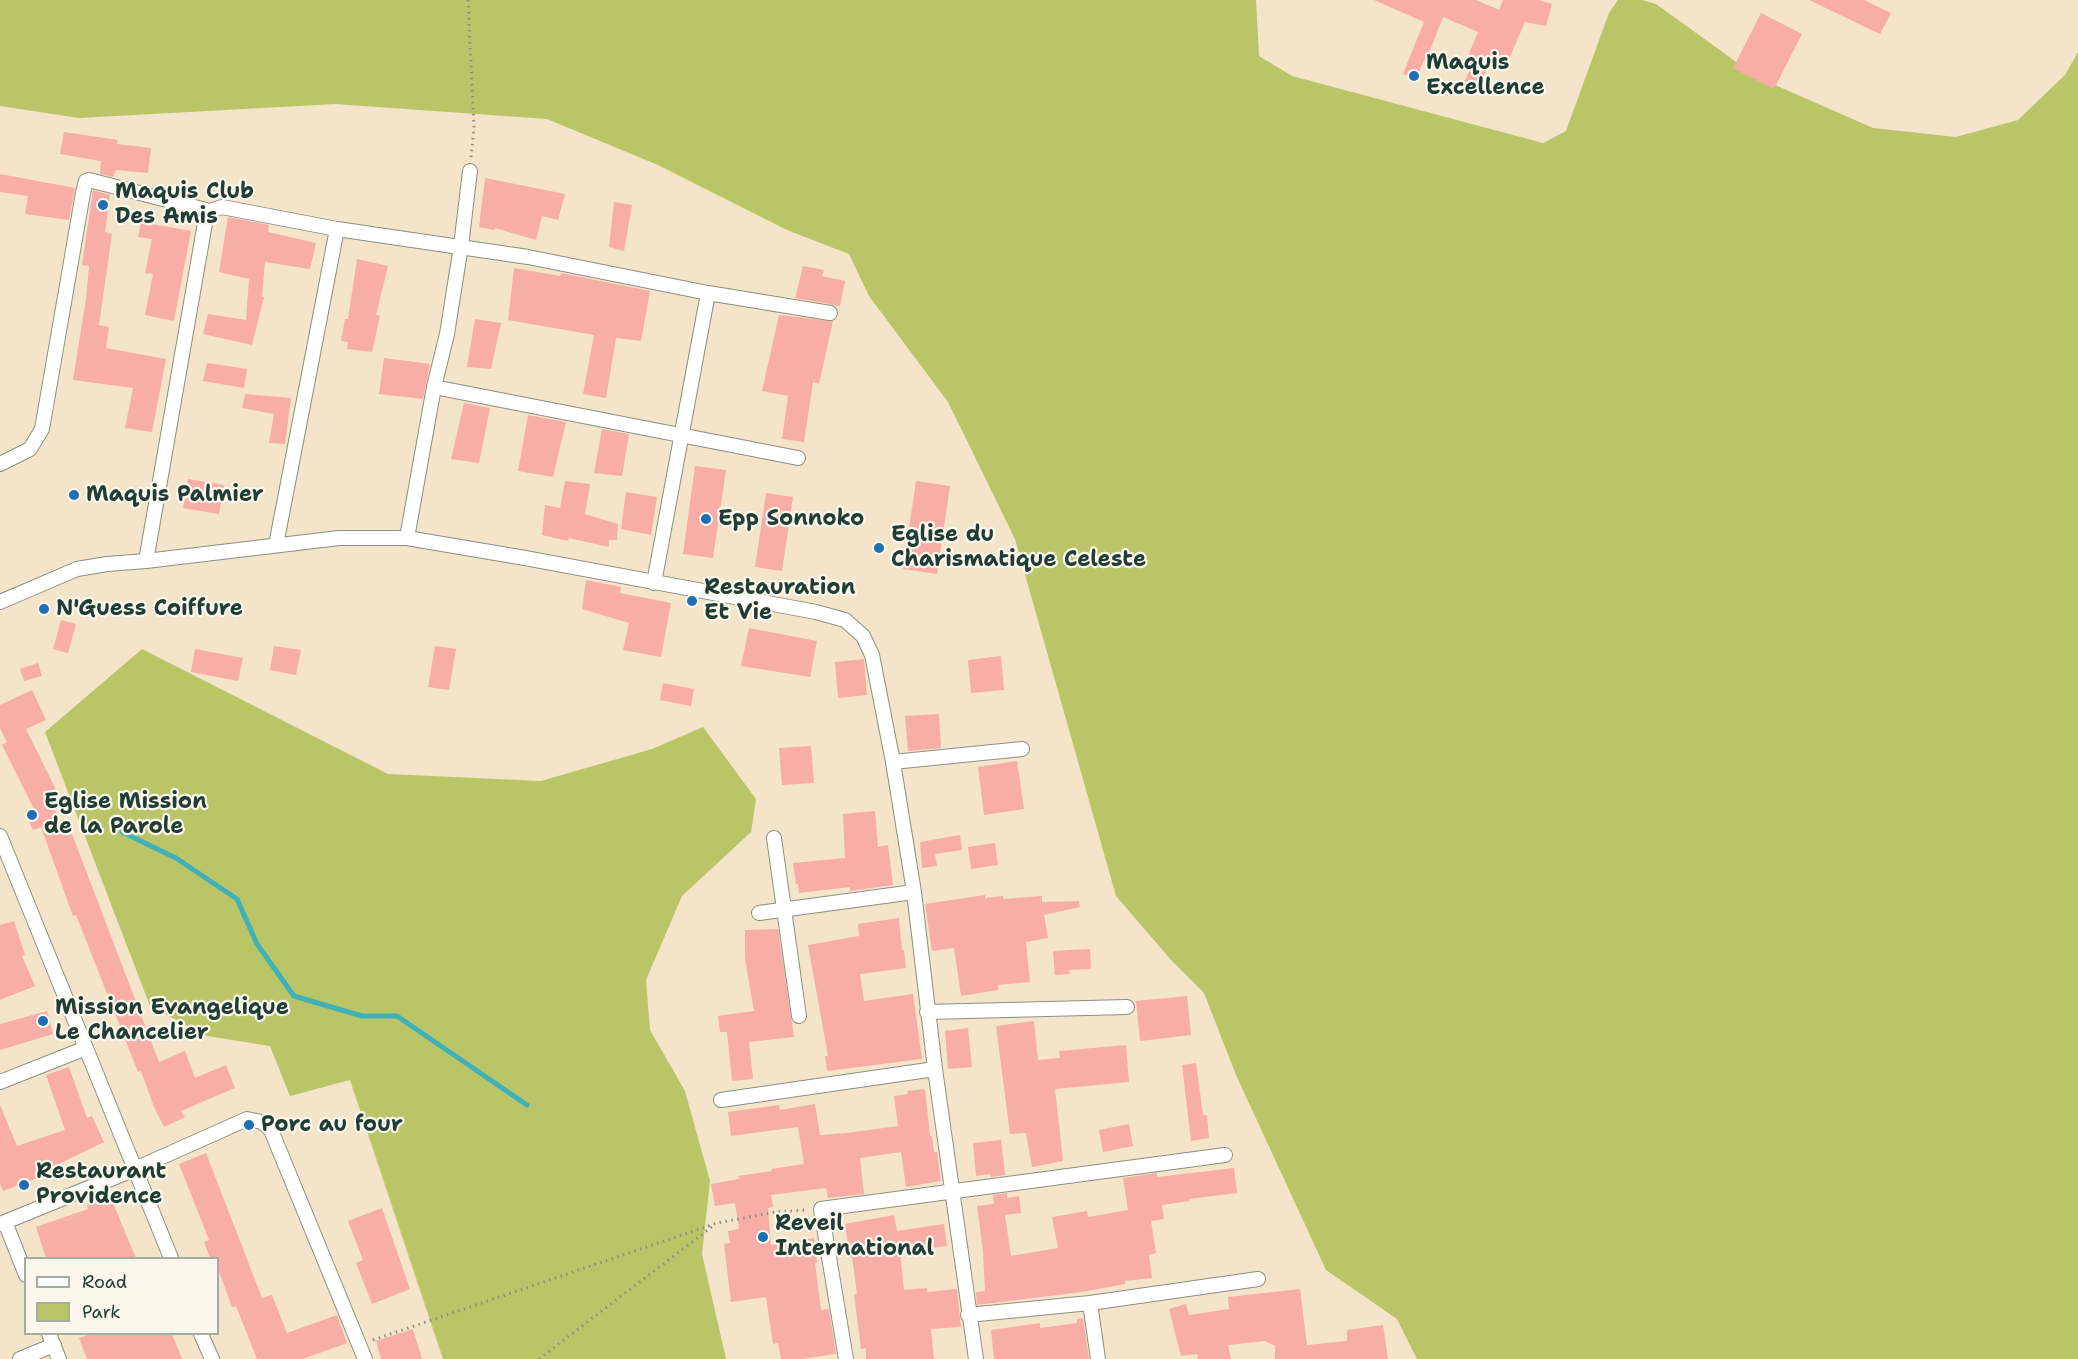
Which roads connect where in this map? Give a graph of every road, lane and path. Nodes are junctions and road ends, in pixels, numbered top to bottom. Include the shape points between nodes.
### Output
1 (468, 0) edge
2 (470, 171) joint
3 (210, 212) junction
4 (337, 229) junction
5 (461, 246) junction
6 (708, 292) junction
7 (830, 314) dead end
8 (435, 387) junction
9 (681, 436) junction
10 (798, 458) dead end
11 (0, 464) edge
12 (407, 538) junction
13 (276, 545) junction
14 (146, 561) junction
15 (654, 583) junction
16 (0, 602) edge
17 (1022, 749) dead end
18 (893, 762) junction
19 (0, 836) edge
20 (774, 838) dead end
21 (914, 892) junction
22 (784, 910) junction
23 (759, 913) dead end
24 (1127, 1007) dead end
25 (927, 1012) junction
26 (799, 1016) dead end
27 (86, 1048) junction
28 (934, 1069) junction
29 (0, 1083) edge
30 (721, 1100) dead end
31 (1226, 1155) dead end
32 (135, 1169) junction
33 (953, 1193) junction
34 (822, 1209) junction
35 (2, 1223) edge
36 (717, 1223) junction
37 (171, 1257) edge
38 (24, 1271) edge
39 (1258, 1279) dead end
40 (1090, 1303) junction
41 (968, 1315) junction
42 (201, 1335) edge
43 (51, 1340) edge
44 (359, 1344) junction
45 (20, 1359) edge
46 (59, 1359) edge
47 (212, 1359) edge
48 (365, 1359) edge
49 (539, 1359) edge
50 (846, 1359) edge
51 (976, 1359) edge
52 (1098, 1359) edge

1 - 2 path via 474,128
2 - 5 street
3 - 4 street via 222,207
3 - 11 street via 95,180 86,182 42,429 30,449
3 - 14 street
4 - 5 street
4 - 13 street
5 - 6 street
5 - 8 street
6 - 7 street
6 - 9 street
8 - 9 street
8 - 12 street
9 - 10 street
9 - 15 street
12 - 13 street via 339,538
12 - 15 street
13 - 14 street
14 - 16 street via 77,569
15 - 18 street via 845,620 863,636 872,655
17 - 18 street
18 - 21 street
19 - 27 street
20 - 22 street
21 - 22 street
21 - 25 street
22 - 23 street
22 - 26 street
24 - 25 street
25 - 28 street
27 - 29 street
27 - 32 street
28 - 30 street
28 - 33 street
31 - 33 street
32 - 35 street
32 - 37 street
32 - 44 street via 247,1119 262,1122 271,1130
33 - 34 street
33 - 41 street
34 - 36 path via 776,1212
34 - 50 street
35 - 38 street
36 - 44 path
36 - 49 path
39 - 40 street
40 - 41 street
40 - 52 street
41 - 51 street
42 - 47 street
43 - 45 street
43 - 46 street
44 - 48 street

